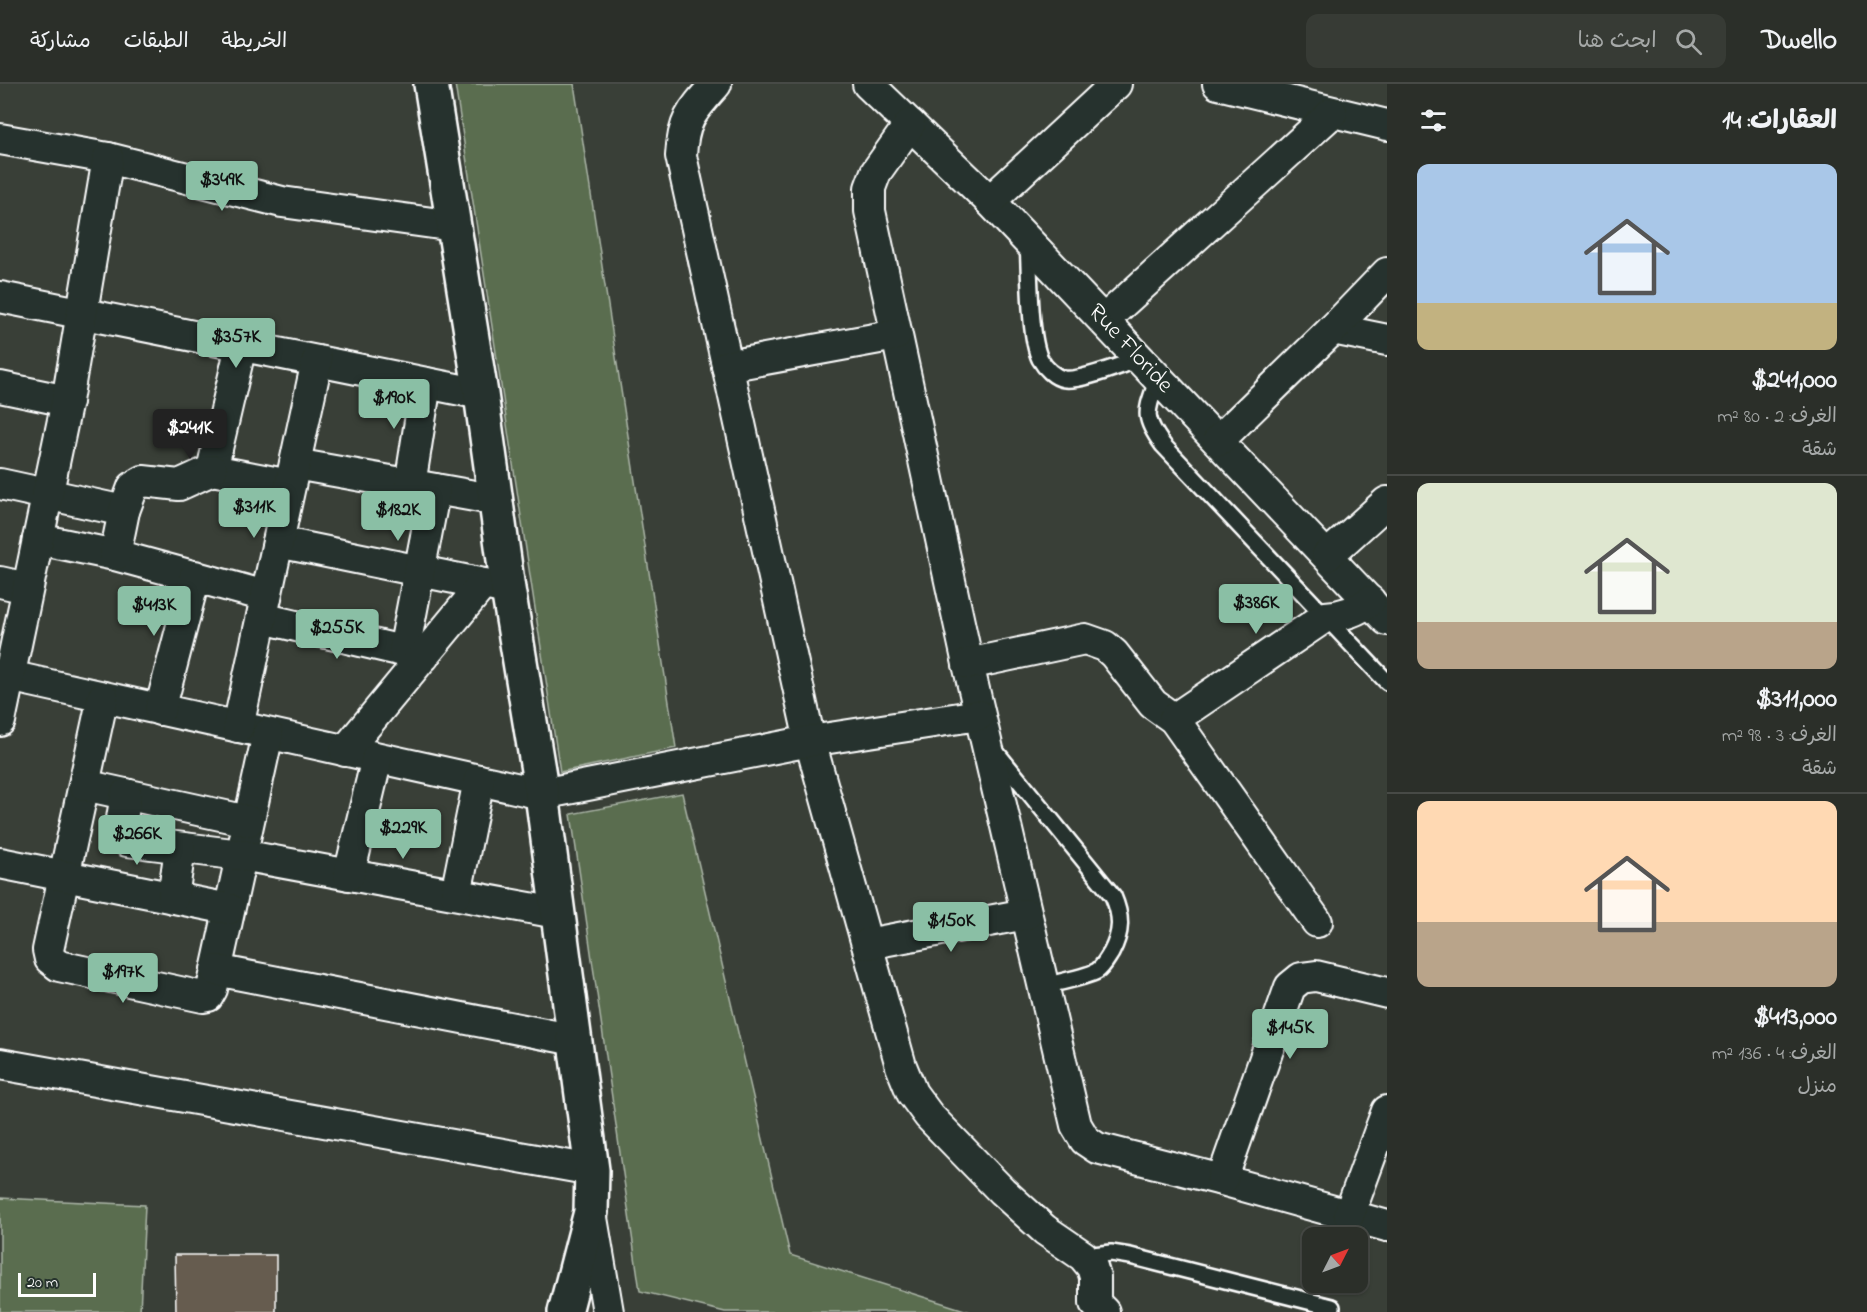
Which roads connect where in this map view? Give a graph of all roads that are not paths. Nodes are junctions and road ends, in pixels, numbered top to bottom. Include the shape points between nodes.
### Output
1 (431, 84) edge
2 (716, 84) edge
3 (1116, 84) edge
4 (1218, 84) edge
5 (874, 86) edge
6 (1332, 113) junction
7 (910, 124) junction
8 (1387, 125) edge
9 (0, 139) edge
10 (108, 158) junction
11 (990, 201) junction
12 (454, 226) junction
13 (1028, 241) junction
14 (1387, 273) edge
15 (0, 297) edge
16 (81, 314) junction
17 (1104, 320) junction
18 (1334, 328) junction
19 (896, 335) junction
20 (1387, 340) edge
21 (241, 346) junction
22 (317, 361) junction
23 (728, 366) junction
24 (1149, 368) junction
25 (426, 383) junction
26 (0, 387) edge
27 (482, 394) junction
28 (67, 401) junction
29 (1218, 441) junction
30 (212, 470) junction
31 (292, 475) junction
32 (0, 484) edge
33 (423, 487) junction
34 (48, 493) junction
35 (497, 500) junction
36 (1387, 502) edge
37 (124, 511) junction
38 (38, 539) junction
39 (278, 542) junction
40 (115, 555) junction
41 (1327, 556) junction
42 (420, 570) junction
43 (195, 576) junction
44 (14, 585) edge
45 (496, 587) junction
46 (264, 607) junction
47 (1378, 611) edge
48 (1325, 617) junction
49 (414, 653) junction
50 (968, 664) junction
51 (5, 675) edge
52 (1387, 682) edge
53 (103, 697) junction
54 (160, 710) junction
55 (1174, 719) junction
56 (0, 721) edge
57 (238, 727) junction
58 (983, 728) junction
59 (268, 734) junction
60 (810, 741) junction
61 (345, 751) junction
62 (377, 758) junction
63 (479, 780) junction
64 (84, 785) junction
65 (126, 794) junction
66 (542, 794) junction
67 (248, 821) junction
68 (180, 848) junction
69 (241, 855) junction
70 (0, 863) edge
71 (63, 875) junction
72 (349, 875) junction
73 (456, 894) junction
74 (173, 898) junction
75 (229, 909) junction
76 (558, 913) junction
77 (1026, 914) junction
78 (1317, 922) dead end
79 (867, 944) junction
80 (216, 970) junction
81 (1043, 986) junction
82 (1387, 993) edge
83 (574, 1040) junction
84 (0, 1064) edge
85 (1386, 1118) edge
86 (592, 1170) junction
87 (1222, 1180) junction
88 (591, 1212) junction
89 (1349, 1215) junction
90 (1387, 1226) edge
91 (1083, 1256) junction
92 (1332, 1307) dead end
93 (565, 1312) edge
94 (608, 1312) edge
95 (1104, 1312) edge

1 - 12 street
2 - 23 street via 689,116 681,156
3 - 11 street
4 - 6 street
5 - 7 street, Rue Floride
6 - 8 street
6 - 17 street
7 - 11 street, Rue Floride
7 - 19 street via 876,172 870,188 870,212
9 - 10 street
10 - 12 street via 282,202
10 - 16 street
11 - 13 street, Rue Floride
12 - 27 street
13 - 17 street, Rue Floride
13 - 24 lane via 1034,343 1048,371 1064,379
14 - 18 street
15 - 16 street
16 - 21 street
16 - 28 street
17 - 24 street, Rue Floride
18 - 20 street
18 - 29 street
19 - 23 street
19 - 50 street
21 - 22 street
21 - 30 street
22 - 25 street
22 - 31 street
23 - 60 street
24 - 29 street, Rue Floride
24 - 48 lane via 1150,428
25 - 27 street
25 - 33 street
26 - 28 street
27 - 35 street
28 - 34 street
29 - 41 street, Rue Floride
30 - 31 street
30 - 37 street via 179,486 143,481 130,491
31 - 33 street
31 - 39 street
32 - 34 street
33 - 35 street
33 - 42 street
34 - 37 street
34 - 38 street
35 - 45 street
36 - 41 street
37 - 40 street
38 - 40 street
38 - 44 street
39 - 42 street
39 - 46 street
40 - 43 street
41 - 47 street, Rue Floride
42 - 45 street
42 - 49 street
43 - 46 street
43 - 54 street
44 - 51 street
45 - 49 street
45 - 66 street
46 - 49 street
46 - 57 street
47 - 48 street via 1361,608
48 - 52 lane
48 - 55 street
49 - 61 street
50 - 55 street via 1086,639 1114,654 1153,704
50 - 58 street
51 - 53 street
51 - 56 street
53 - 54 street
53 - 64 street
54 - 57 street
55 - 78 street
57 - 59 street
58 - 60 street
58 - 77 street
58 - 81 lane via 1113,896 1120,911 1121,928 1116,944 1097,971
59 - 61 street
59 - 67 street
60 - 66 street
60 - 79 street
61 - 62 street
62 - 63 street
62 - 72 street
63 - 66 street
63 - 73 street
64 - 65 street
64 - 71 street
65 - 67 street
65 - 68 street via 120,831 123,839
66 - 76 street
67 - 69 street
68 - 69 street
68 - 74 street
69 - 72 street
69 - 75 street
70 - 71 street
71 - 74 street
71 - 80 street via 48,951 55,963 203,997 212,989
72 - 73 street
73 - 76 street
74 - 75 street
75 - 80 street
76 - 83 street
77 - 79 street
77 - 81 street
79 - 91 street via 901,1066 929,1116 1002,1191
80 - 83 street
81 - 87 street via 1076,1125 1085,1140 1097,1148
82 - 87 street via 1316,976 1301,978 1290,987
83 - 86 street
84 - 86 street
85 - 89 street
86 - 88 street
87 - 89 street
88 - 93 street
88 - 94 street
89 - 90 street
91 - 92 lane via 1130,1256
91 - 95 street via 1095,1277 1095,1303

